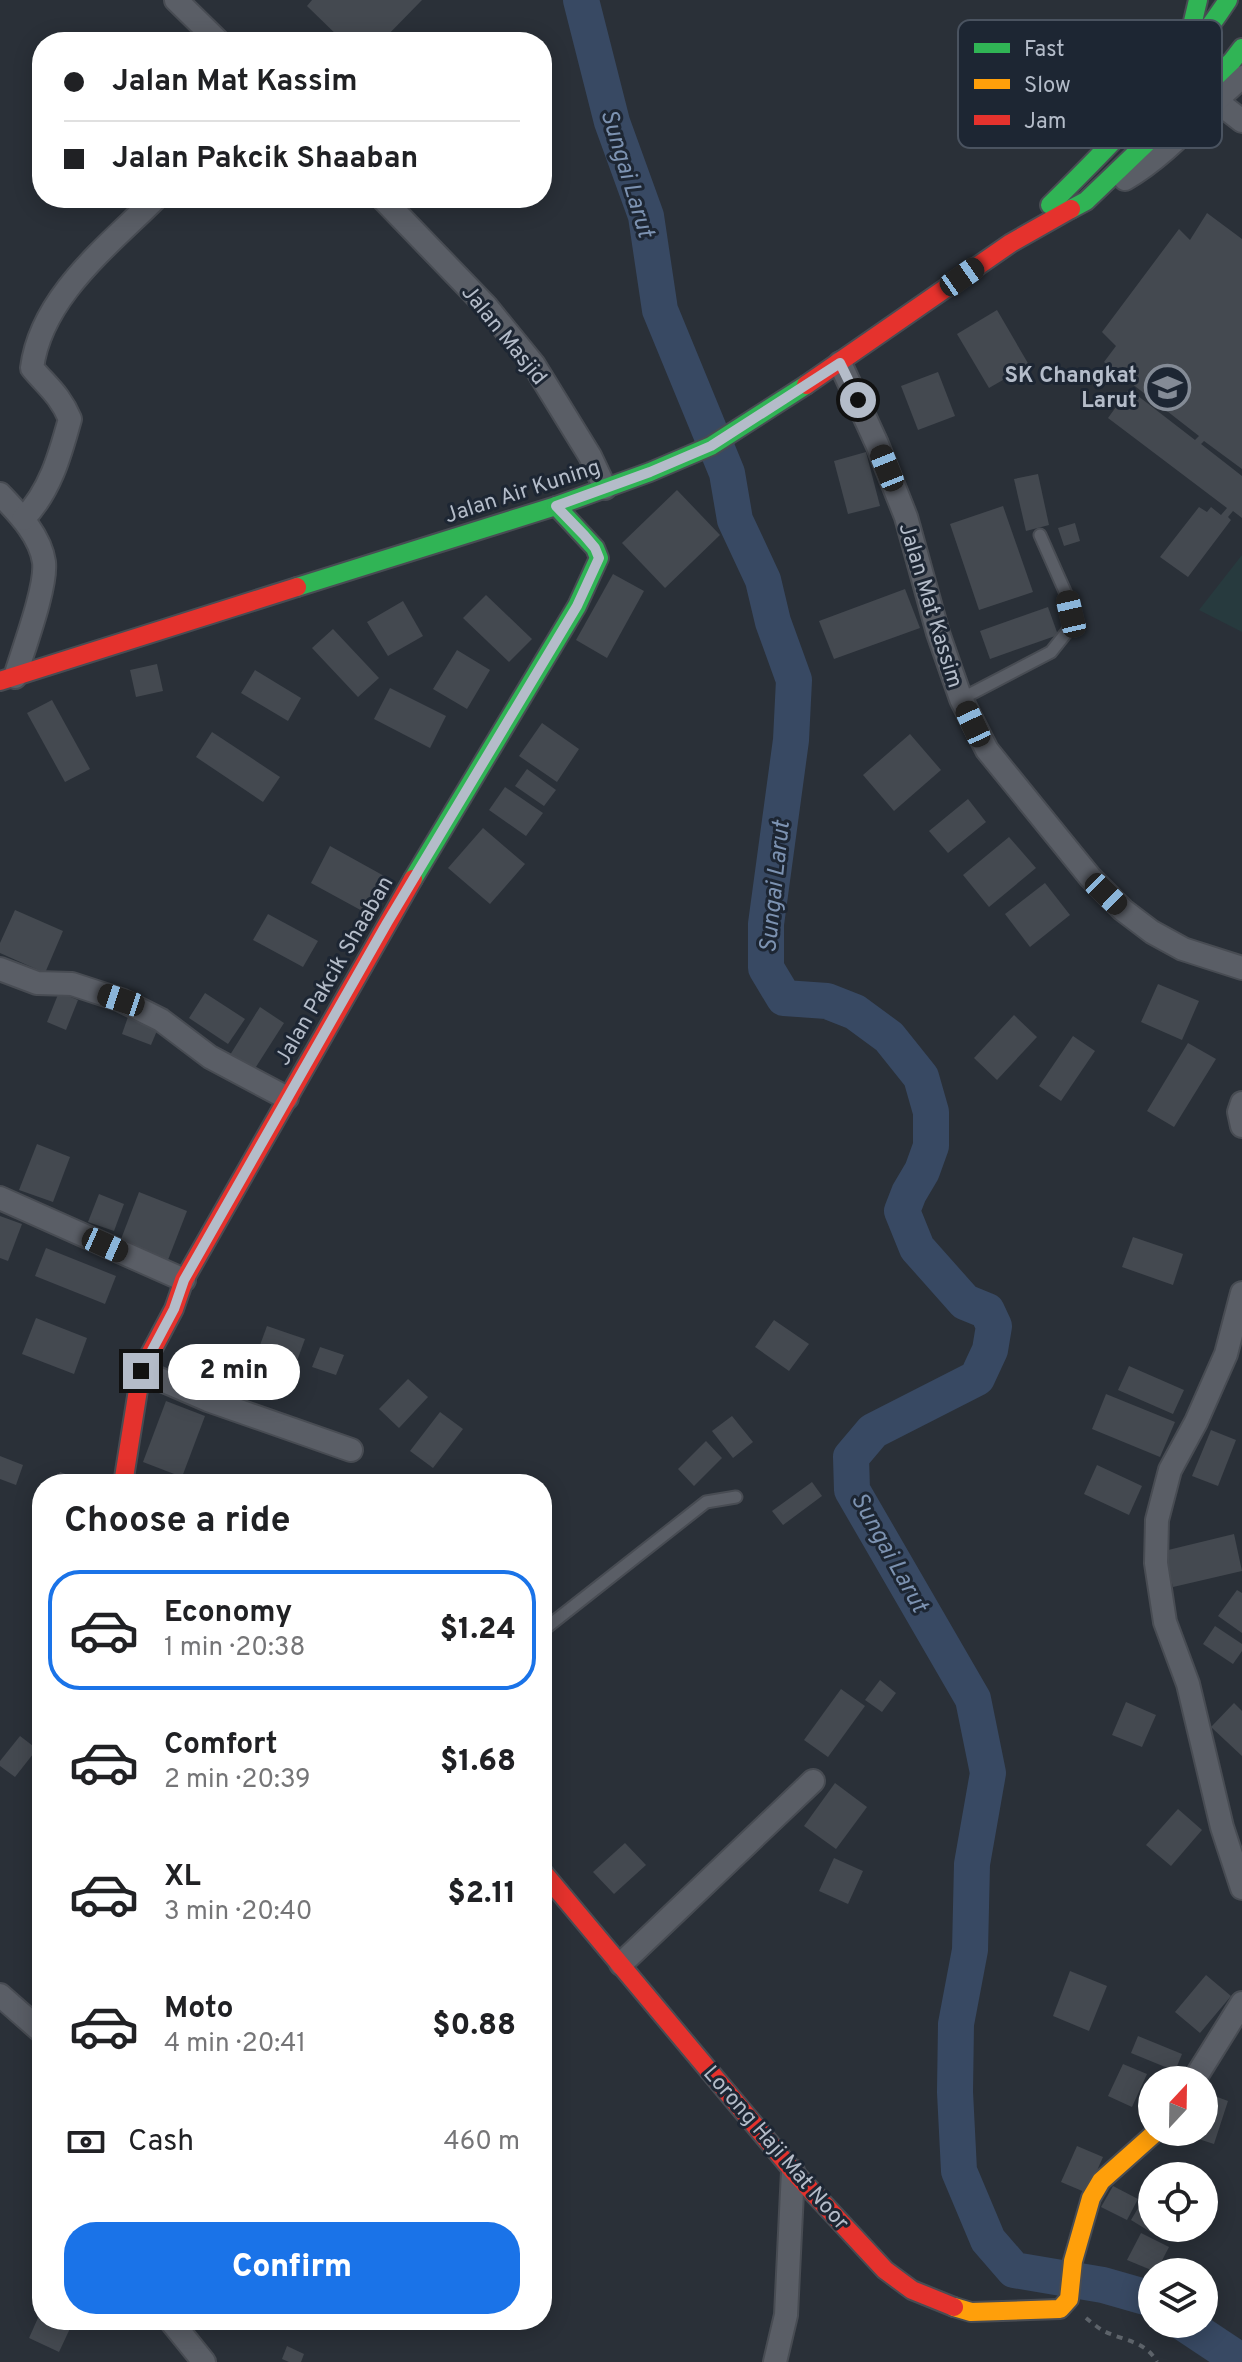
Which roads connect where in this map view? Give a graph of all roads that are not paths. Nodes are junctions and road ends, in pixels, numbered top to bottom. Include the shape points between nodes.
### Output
1 (176, 0) edge
2 (1198, 0) edge
3 (1228, 0) edge
4 (1193, 20) edge
5 (1213, 20) edge
6 (209, 32) edge
7 (1242, 48) edge
8 (1222, 71) edge
9 (1242, 77) edge
10 (1222, 94) edge
11 (1222, 105) edge
12 (1242, 121) edge
13 (1108, 148) edge
14 (1141, 148) edge
15 (1166, 148) edge
16 (1086, 201) junction
17 (146, 208) edge
18 (392, 208) edge
19 (1011, 243) junction
20 (840, 363) junction
21 (605, 488) junction
22 (0, 494) edge
23 (556, 506) junction
24 (23, 519) junction
25 (1040, 535) dead end
26 (8, 679) edge
27 (961, 699) junction
28 (1242, 968) edge
29 (0, 969) edge
30 (287, 1098) junction
31 (1242, 1103) edge
32 (1242, 1126) edge
33 (0, 1198) edge
34 (184, 1280) junction
35 (1242, 1293) edge
36 (141, 1371) junction
37 (351, 1450) dead end
38 (125, 1474) edge
39 (736, 1497) dead end
40 (552, 1623) edge
41 (813, 1781) dead end
42 (552, 1883) edge
43 (1242, 1888) edge
44 (621, 1964) junction
45 (0, 1995) edge
46 (1242, 2003) edge
47 (32, 2023) edge
48 (1203, 2066) edge
49 (1140, 2146) edge
50 (793, 2171) junction
51 (178, 2330) edge
52 (204, 2362) edge
53 (775, 2362) edge

1 - 6 street
2 - 4 street
3 - 5 street, Jalan Air Kuning
7 - 8 street, Jalan Air Kuning
9 - 10 street
11 - 12 street
13 - 19 street, Jalan Air Kuning
14 - 16 street, Jalan Air Kuning
15 - 16 street via 1138,172
16 - 19 street, Jalan Air Kuning
17 - 24 street via 63,292 46,322 32,368 64,404 70,419 52,477
18 - 21 street, Jalan Masjid via 486,306 534,365
19 - 20 street, Jalan Air Kuning
20 - 21 street, Jalan Air Kuning via 711,446
20 - 27 street, Jalan Mat Kassim via 906,517
21 - 23 street, Jalan Air Kuning
22 - 24 street
23 - 26 street, Jalan Air Kuning
23 - 30 street, Jalan Pakcik Shaaban via 595,548 599,558 592,576
24 - 26 street via 44,560 44,579
25 - 27 lane via 1067,596 1070,628 1051,652
27 - 28 street, Jalan Mat Kassim via 987,750 1123,910 1183,949
29 - 30 street via 37,983 72,984 121,1000
30 - 34 street, Jalan Pakcik Shaaban
31 - 32 street
33 - 34 street
34 - 36 street, Jalan Pakcik Shaaban
35 - 43 street via 1226,1354 1170,1470 1157,1520 1156,1563 1165,1622 1188,1684
36 - 37 street
36 - 38 street, Jalan Pakcik Shaaban
39 - 40 lane via 706,1502
41 - 44 street
42 - 44 street, Lorong Haji Mat Noor
44 - 50 street, Lorong Haji Mat Noor
45 - 47 street
46 - 48 street
49 - 50 street, Lorong Haji Mat Noor via 1101,2181 1091,2198 1073,2261 1069,2299 1060,2309 971,2312 912,2290 885,2270
50 - 53 street via 786,2315
51 - 52 street

